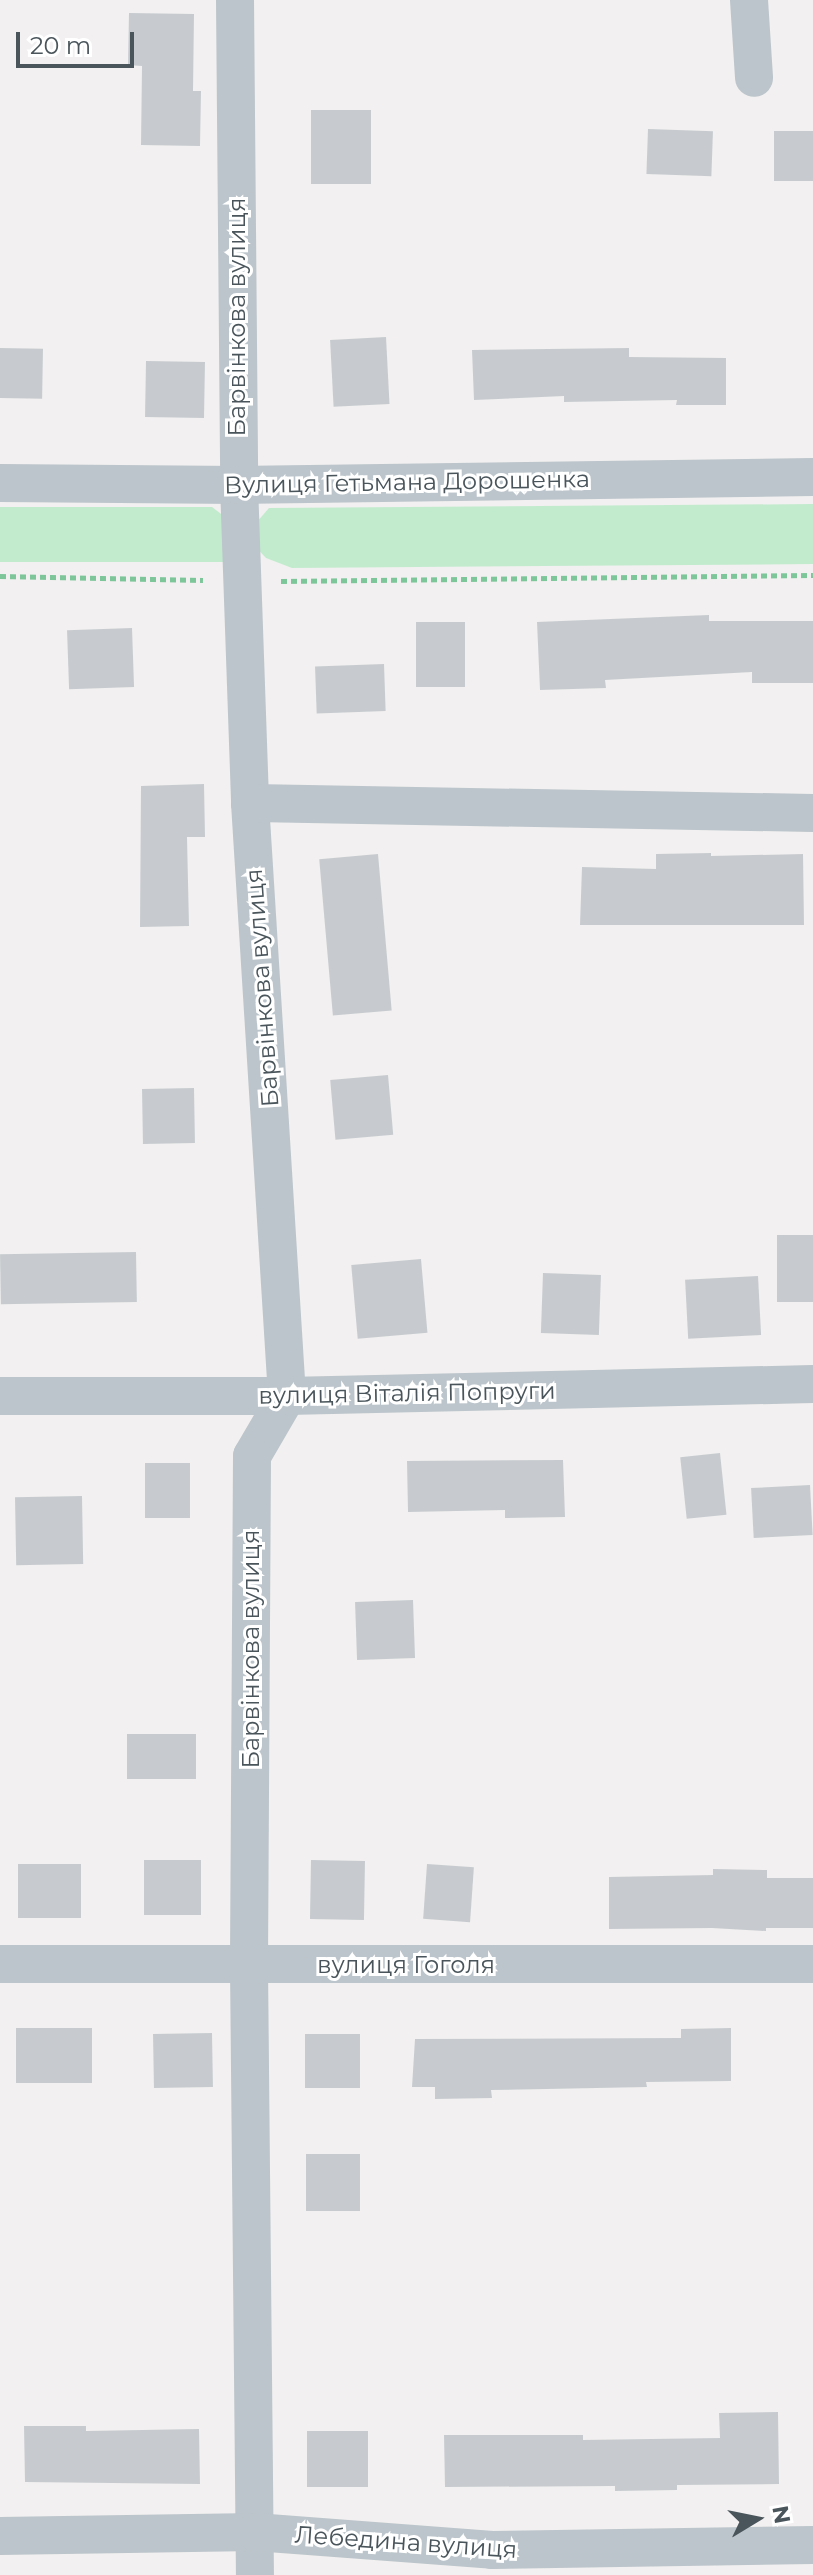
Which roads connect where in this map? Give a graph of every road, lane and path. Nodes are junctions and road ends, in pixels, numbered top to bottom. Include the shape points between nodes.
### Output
1 (235, 0) edge
2 (749, 0) edge
3 (754, 78) dead end
4 (813, 477) edge
5 (0, 483) edge
6 (239, 485) junction
7 (813, 575) edge
8 (0, 576) edge
9 (244, 581) junction
10 (250, 803) junction
11 (813, 813) edge
12 (813, 1384) edge
13 (0, 1396) edge
14 (287, 1396) junction
15 (0, 1964) edge
16 (813, 1964) edge
17 (249, 1966) junction
18 (255, 2532) junction
19 (0, 2536) edge
20 (813, 2545) edge
21 (255, 2575) edge

1 - 6 street, Барвінкова вулиця
2 - 3 street
4 - 6 street, Вулиця Гетьмана Дорошенка
5 - 6 street, Вулиця Гетьмана Дорошенка
6 - 9 street, Барвінкова вулиця
7 - 9 path
8 - 9 path
9 - 10 street, Барвінкова вулиця
10 - 11 street
10 - 14 street, Барвінкова вулиця
12 - 14 street, вулиця Віталія Попруги
13 - 14 street, вулиця Віталія Попруги
14 - 17 street, Барвінкова вулиця via 252,1456
15 - 17 street, вулиця Гоголя
16 - 17 street, вулиця Гоголя
17 - 18 street, Барвінкова вулиця
18 - 19 street, Лебедина вулиця
18 - 20 street, Лебедина вулиця via 492,2550
18 - 21 street, Барвінкова вулиця

